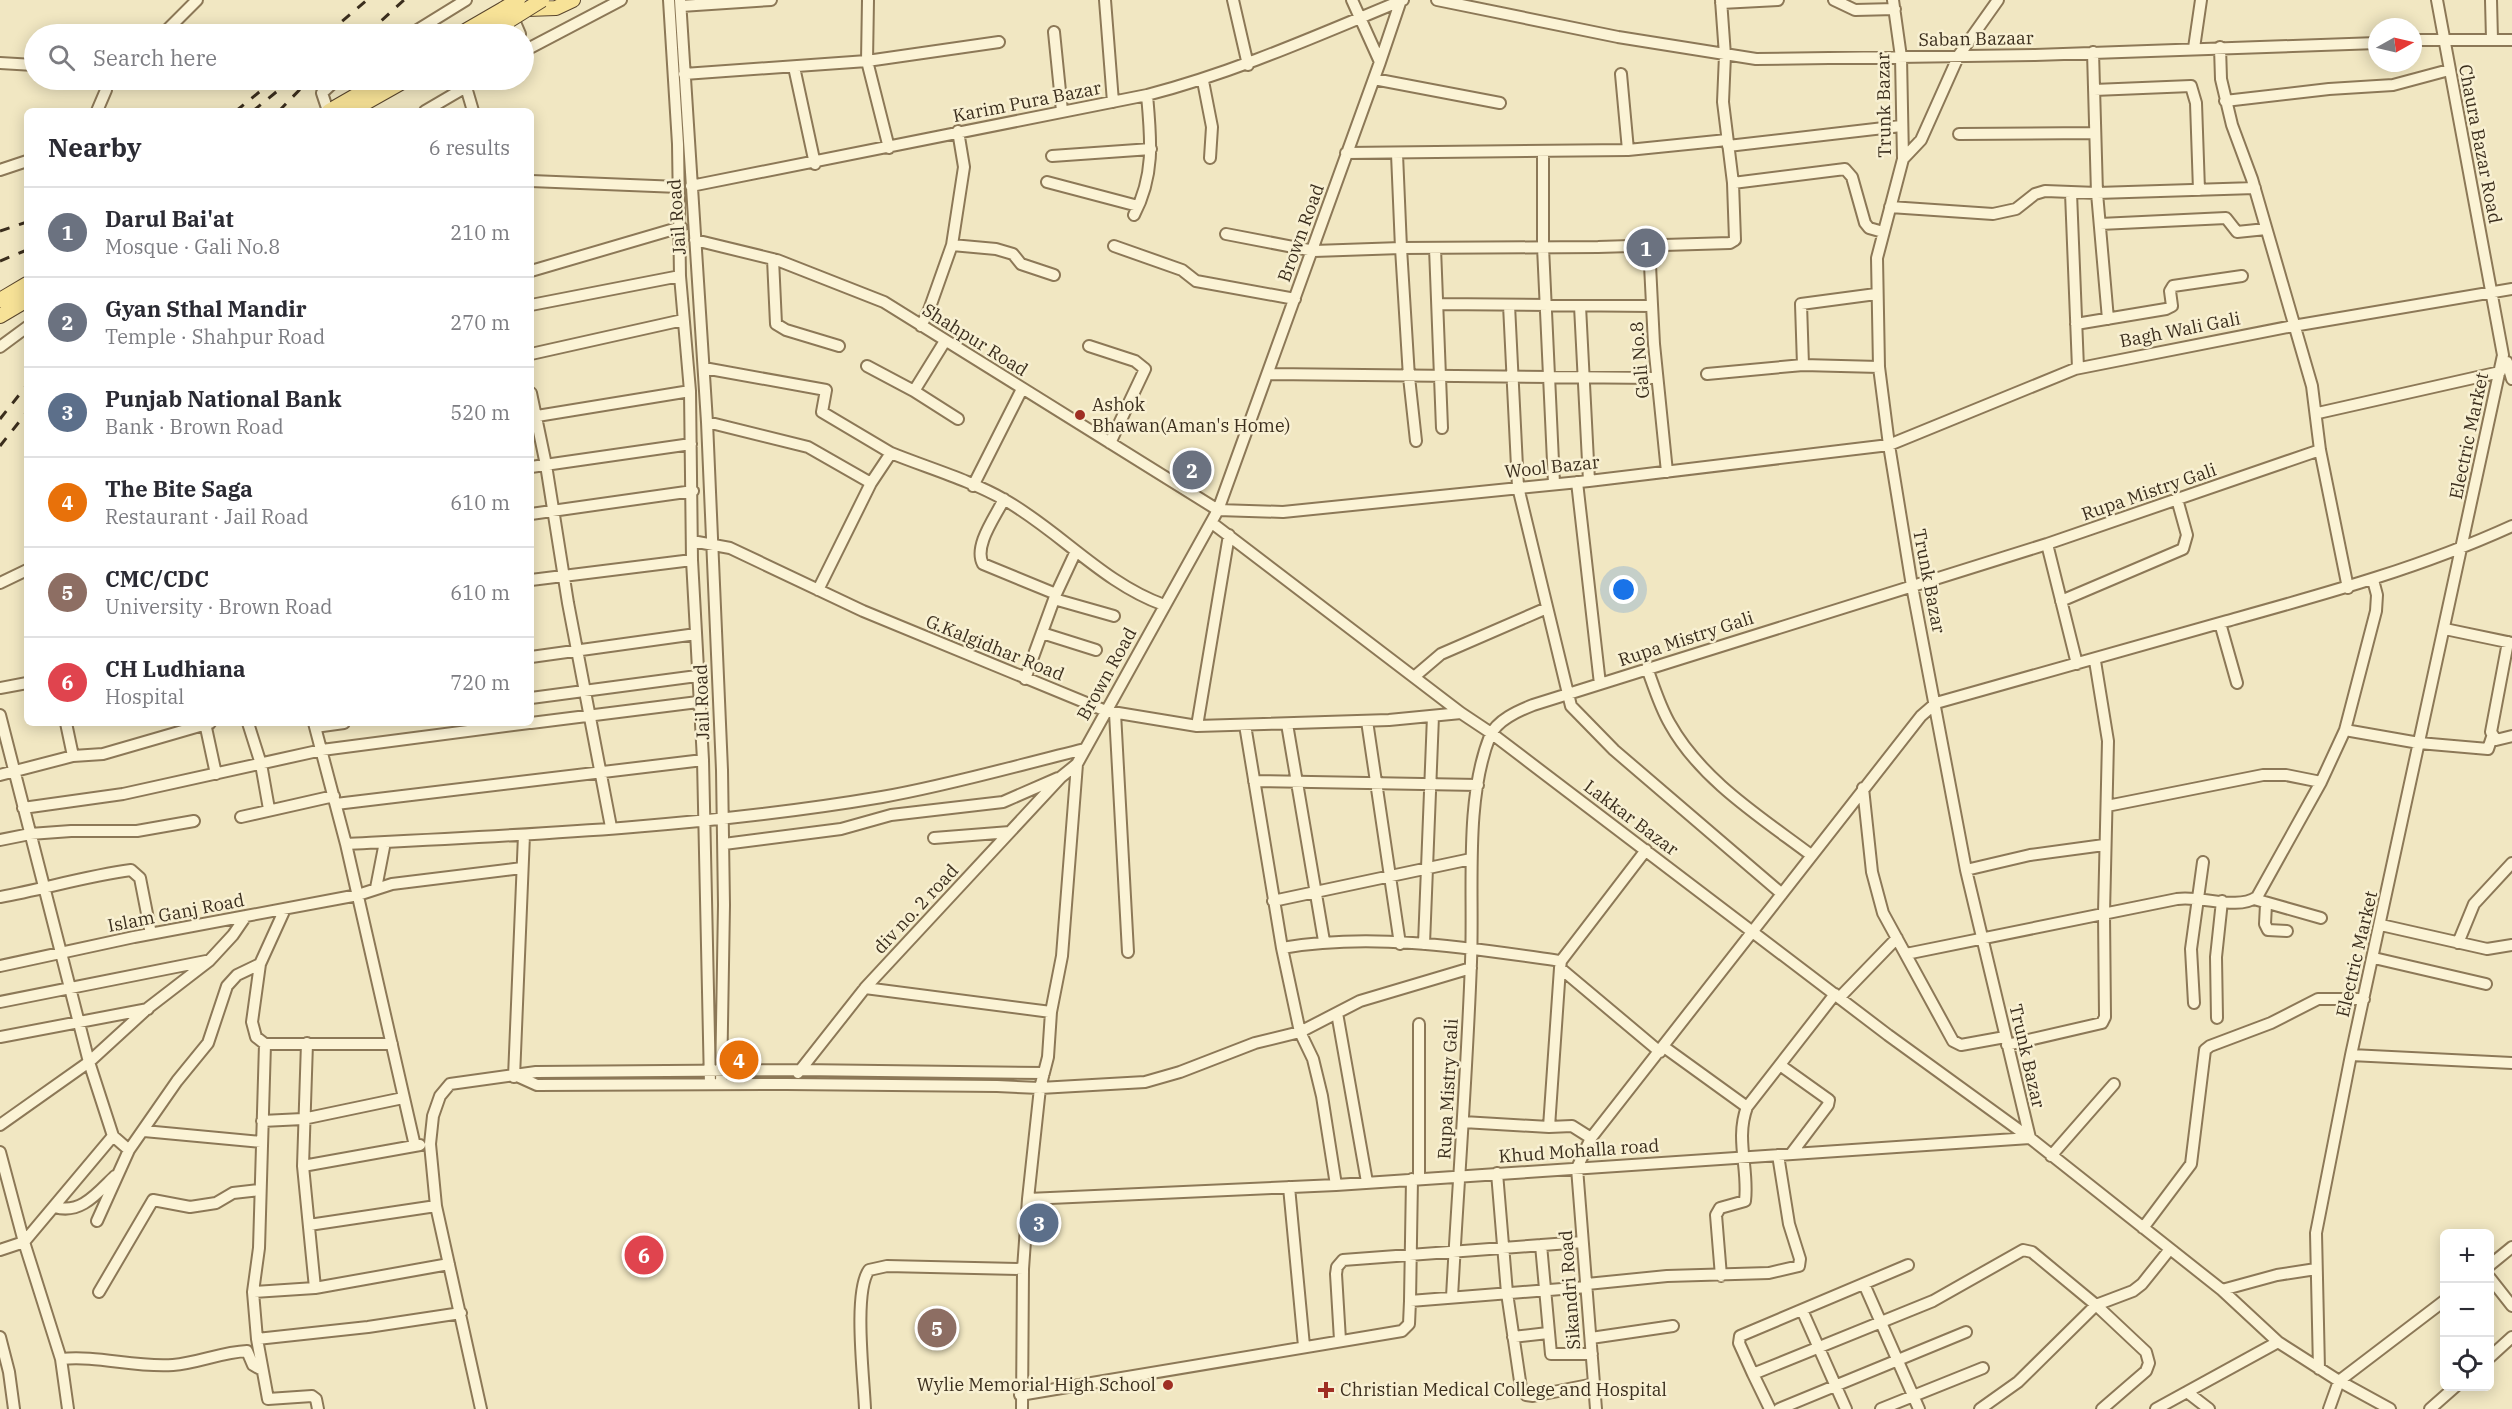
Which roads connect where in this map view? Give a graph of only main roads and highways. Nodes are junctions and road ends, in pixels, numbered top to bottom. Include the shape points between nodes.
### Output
1 (542, 0) edge
2 (573, 0) edge
3 (515, 3) edge
4 (478, 24) edge
5 (494, 24) edge
6 (366, 90) edge
7 (388, 90) edge
8 (334, 108) edge
9 (356, 108) edge
10 (24, 286) edge
11 (0, 300) edge
12 (24, 302) edge
13 (0, 316) edge

1 - 3 main road, bridge
2 - 3 main road via 556,8
3 - 4 main road, bridge
3 - 5 main road, bridge
6 - 8 main road
7 - 9 main road
10 - 11 main road
12 - 13 main road

